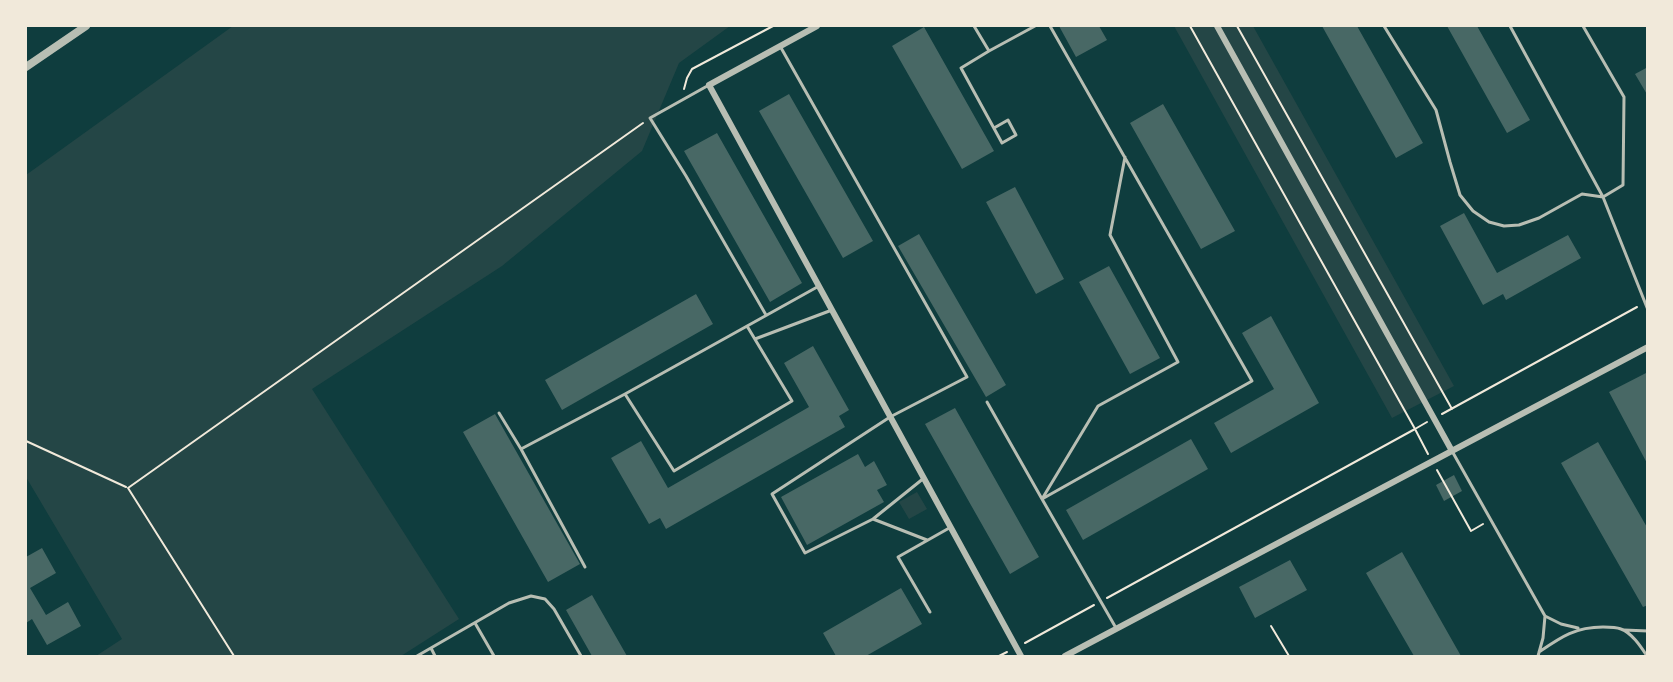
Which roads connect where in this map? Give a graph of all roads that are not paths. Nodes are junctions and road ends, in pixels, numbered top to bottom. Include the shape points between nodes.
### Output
1 (86, 26) edge
2 (817, 26) edge
3 (974, 26) edge
4 (1035, 26) edge
5 (1050, 26) edge
6 (1216, 26) edge
7 (1384, 26) edge
8 (1510, 26) edge
9 (1583, 26) edge
10 (780, 46) junction
11 (989, 51) junction
12 (26, 67) edge
13 (709, 85) junction
14 (994, 128) junction
15 (1125, 157) junction
16 (1603, 197) junction
17 (819, 286) junction
18 (832, 310) junction
19 (1647, 310) edge
20 (767, 315) junction
21 (747, 326) junction
22 (754, 339) junction
23 (1647, 346) edge
24 (625, 394) junction
25 (987, 402) dead end
26 (499, 413) dead end
27 (890, 417) junction
28 (521, 449) junction
29 (1452, 451) junction
30 (924, 478) junction
31 (1042, 499) junction
32 (873, 519) junction
33 (951, 527) junction
34 (928, 540) junction
35 (585, 567) dead end
36 (930, 612) dead end
37 (1545, 616) junction
38 (475, 623) junction
39 (1117, 629) junction
40 (1579, 629) junction
41 (1623, 630) junction
42 (1647, 631) edge
43 (431, 648) junction
44 (1538, 655) edge
45 (417, 657) edge
46 (435, 657) edge
47 (494, 657) edge
48 (581, 657) edge
49 (1021, 657) edge
50 (1065, 657) edge
51 (1647, 657) edge

1 - 12 street
2 - 10 street
3 - 11 lane
4 - 11 lane
5 - 15 lane
6 - 29 street
7 - 16 lane via 1436,110 1460,195 1473,211 1489,222 1519,225 1582,194
8 - 16 lane
9 - 16 lane via 1624,97 1623,185
10 - 13 street
10 - 27 lane via 967,377
11 - 14 lane via 961,68
13 - 17 street
13 - 20 lane via 650,118
14 - 14 lane via 1002,143 1016,135 1008,120
15 - 31 lane via 1110,235 1178,362 1098,406
15 - 31 lane via 1252,381
16 - 19 lane
17 - 18 street
17 - 20 lane
18 - 22 lane
18 - 27 street
20 - 21 lane
21 - 22 lane
21 - 24 lane
22 - 24 lane via 792,401 674,471
23 - 29 street
24 - 28 lane
25 - 31 lane
26 - 28 lane
27 - 30 street
27 - 32 lane via 772,494 805,554
28 - 35 lane
29 - 37 lane
29 - 39 street
30 - 32 lane
30 - 33 street
31 - 39 lane
32 - 34 lane
33 - 34 lane
33 - 49 street
34 - 36 lane via 898,557
37 - 40 lane
37 - 44 lane
38 - 43 lane
38 - 47 lane
38 - 48 lane via 508,603 531,596 545,599
39 - 50 street
40 - 41 lane
40 - 44 lane
41 - 42 lane
41 - 51 lane
43 - 45 lane
43 - 46 lane

